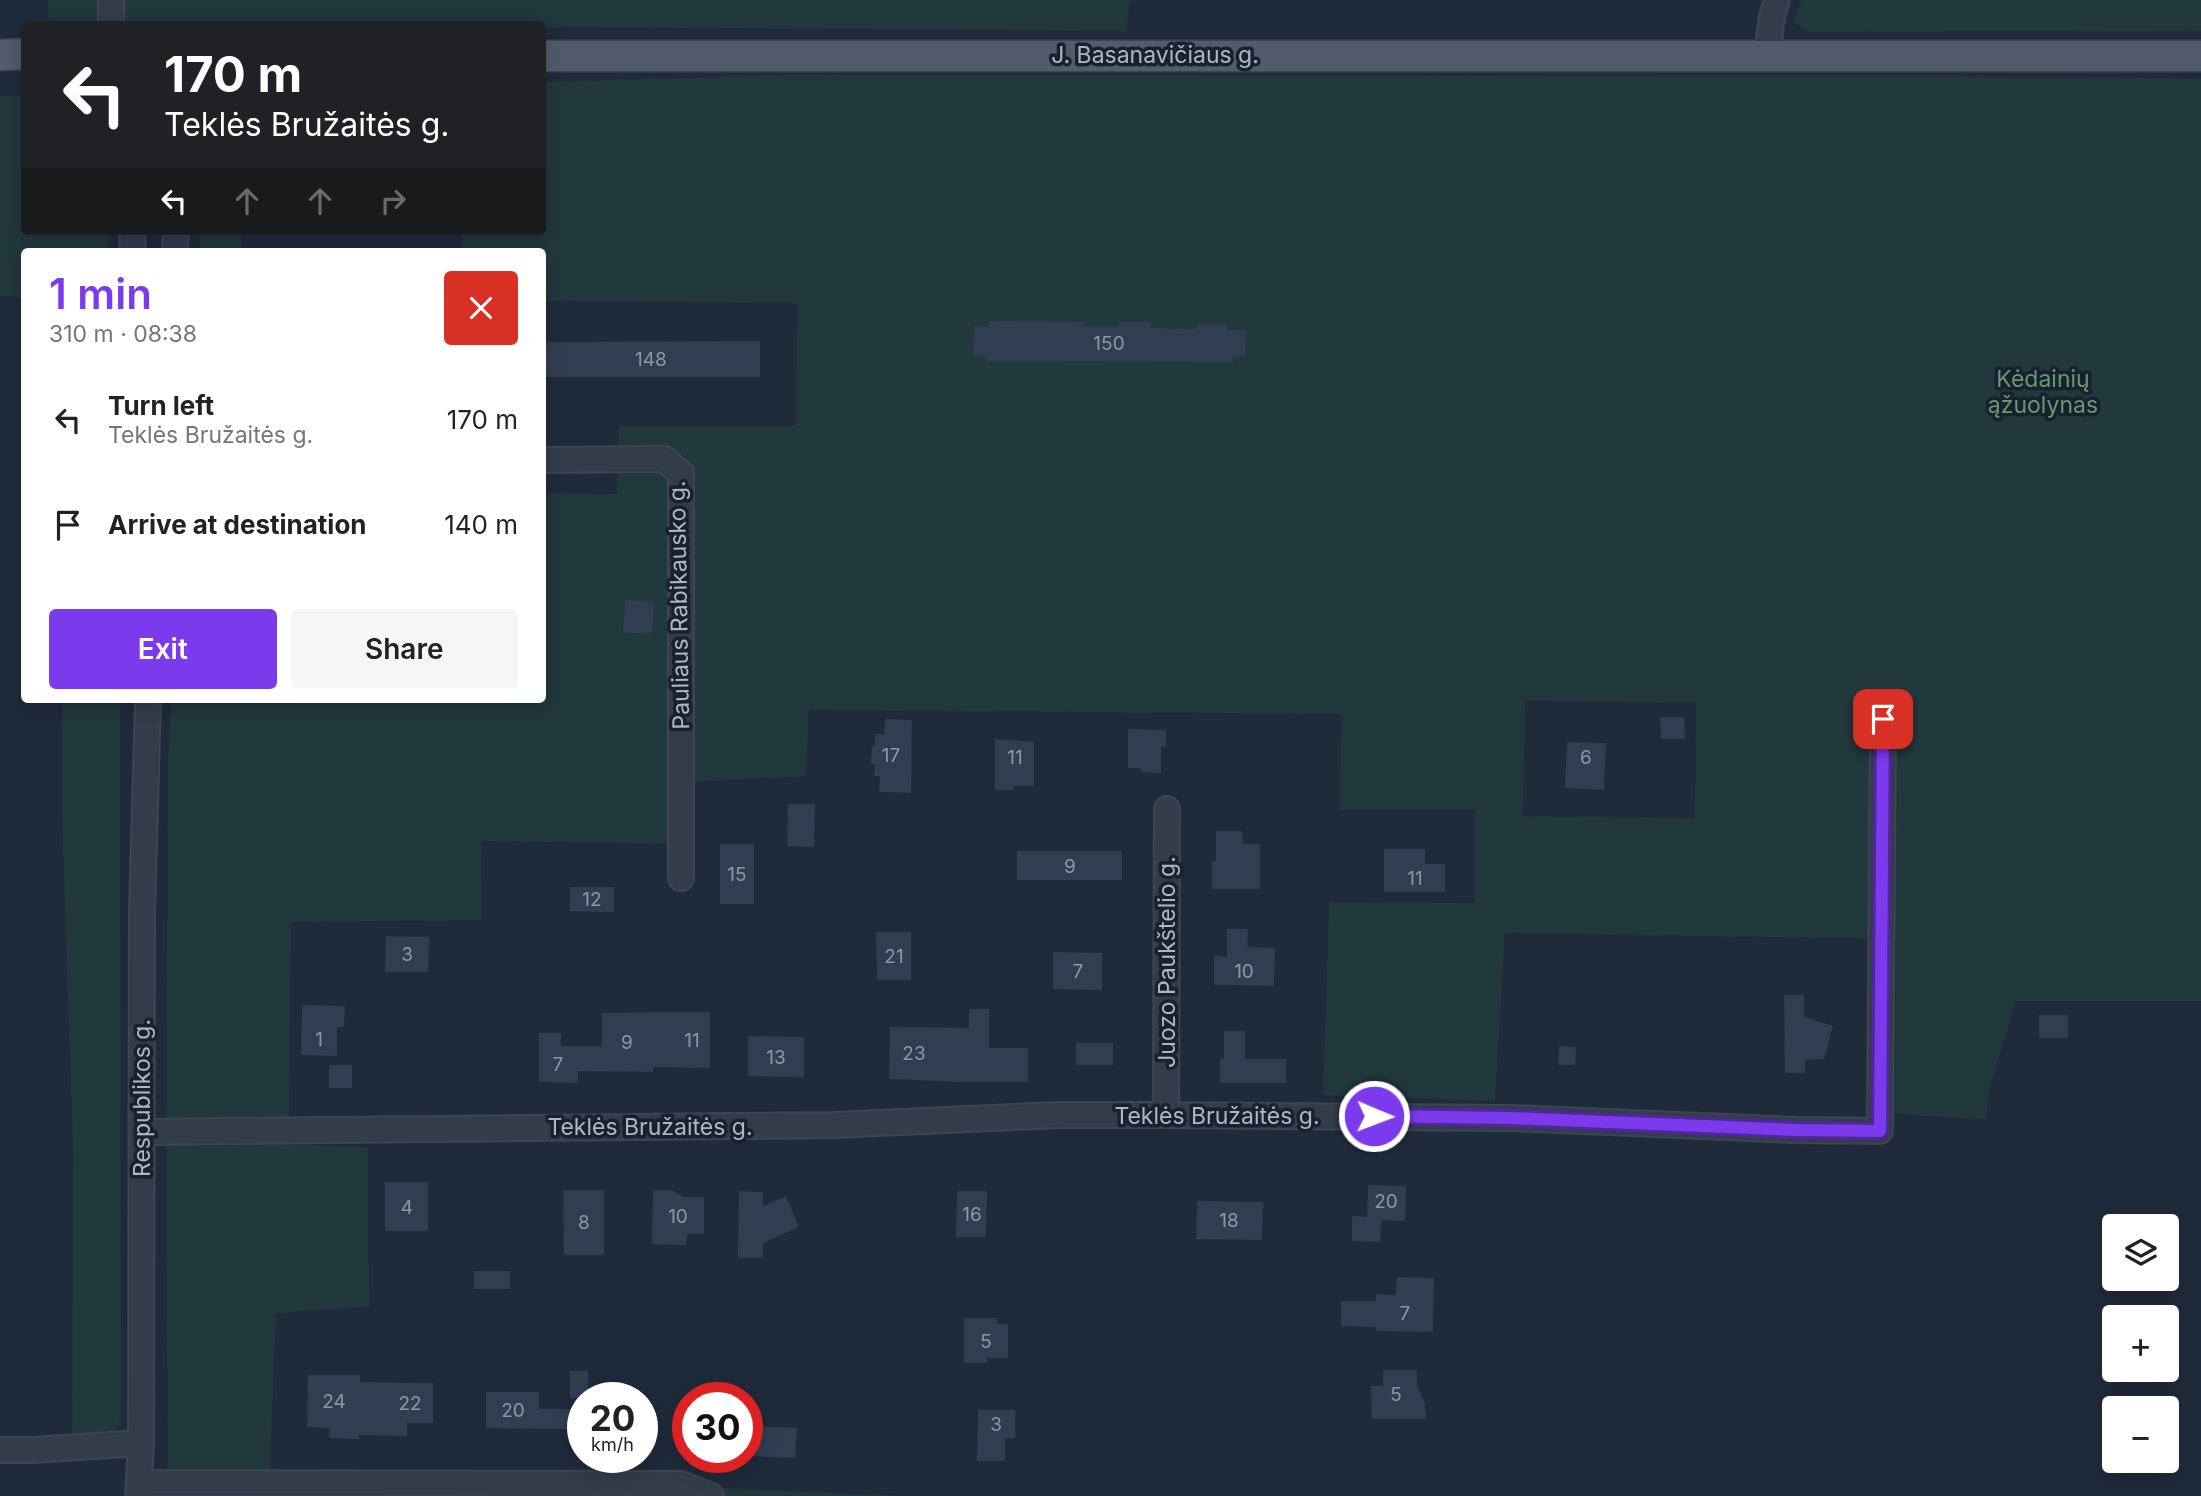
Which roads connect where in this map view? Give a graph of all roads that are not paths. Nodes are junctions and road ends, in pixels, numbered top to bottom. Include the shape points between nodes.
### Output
1 (111, 0) edge
2 (1777, 0) edge
3 (111, 21) edge
4 (21, 54) edge
5 (0, 55) edge
6 (2201, 55) edge
7 (546, 56) edge
8 (1767, 56) junction
9 (546, 460) edge
10 (148, 703) edge
11 (1883, 719) dead end
12 (1167, 809) dead end
13 (681, 878) dead end
14 (1166, 1115) junction
15 (142, 1132) junction
16 (141, 1443) junction
17 (0, 1450) edge
18 (139, 1490) edge
19 (711, 1496) edge

1 - 3 street
2 - 8 street
4 - 5 main road
6 - 8 main road, J. Basanavičiaus g.
7 - 8 main road, J. Basanavičiaus g.
9 - 13 street, Pauliaus Rabikausko g. via 664,459 681,473
10 - 15 street, Respublikos g.
11 - 14 street, Teklės Bružaitės g. via 1880,1131 1510,1118
12 - 14 street, Juozo Paukštelio g.
14 - 15 street, Teklės Bružaitės g. via 834,1125
15 - 16 street, Respublikos g.
16 - 17 street
16 - 18 street, Respublikos g.
18 - 19 street via 681,1484

